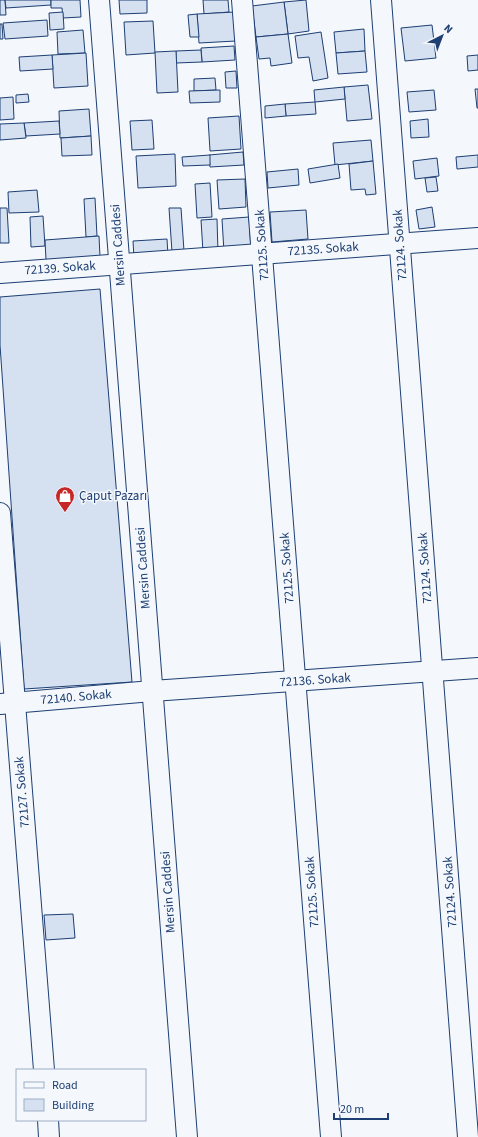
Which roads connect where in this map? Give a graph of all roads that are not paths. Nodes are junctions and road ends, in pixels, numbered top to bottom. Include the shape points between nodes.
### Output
1 (99, 0) edge
2 (242, 0) edge
3 (380, 0) edge
4 (478, 238) edge
5 (399, 243) junction
6 (262, 253) junction
7 (120, 264) junction
8 (0, 273) edge
9 (0, 513) edge
10 (478, 668) edge
11 (433, 671) junction
12 (295, 681) junction
13 (152, 691) junction
14 (8, 703) edge
15 (44, 1069) edge
16 (48, 1121) edge
17 (50, 1137) edge
18 (186, 1137) edge
19 (331, 1137) edge
20 (468, 1137) edge

1 - 7 street, Mersin Caddesi
2 - 6 street, 72125. Sokak
3 - 5 street, 72124. Sokak
4 - 5 street, 72135. Sokak
5 - 6 street, 72135. Sokak
5 - 11 street, 72124. Sokak
6 - 7 street, 72135. Sokak
6 - 12 street, 72125. Sokak
7 - 8 street, 72139. Sokak
7 - 13 street, Mersin Caddesi
9 - 14 street, 72127. Sokak
10 - 11 street, 72136. Sokak
11 - 12 street, 72136. Sokak
11 - 20 street, 72124. Sokak
12 - 13 street, 72136. Sokak
12 - 19 street, 72125. Sokak
13 - 14 street, 72140. Sokak
13 - 18 street, Mersin Caddesi
14 - 15 street, 72127. Sokak
16 - 17 street

